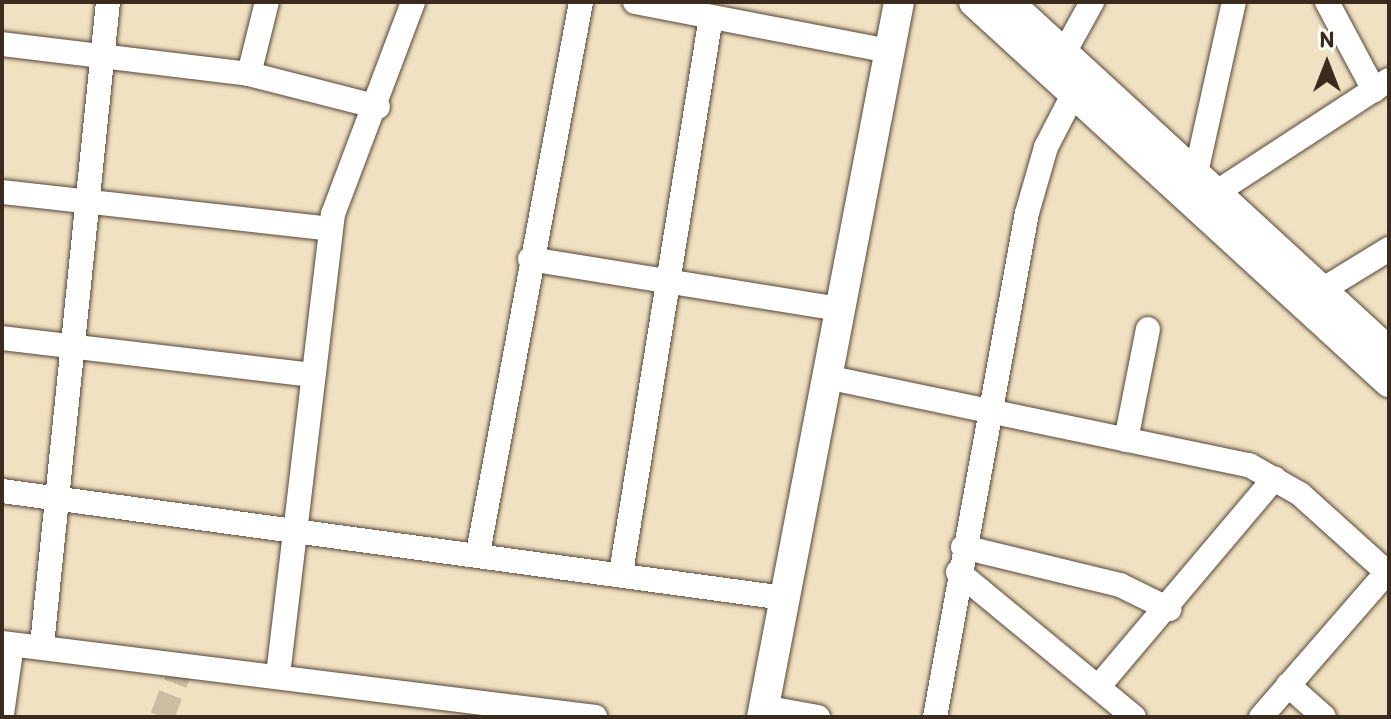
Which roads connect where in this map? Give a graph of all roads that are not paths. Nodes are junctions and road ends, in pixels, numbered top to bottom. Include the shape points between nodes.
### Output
1 (108, 2) edge
2 (267, 2) edge
3 (413, 2) edge
4 (581, 2) edge
5 (635, 2) edge
6 (899, 2) edge
7 (974, 2) edge
8 (1008, 2) edge
9 (1092, 2) edge
10 (1234, 2) edge
11 (1327, 2) edge
12 (711, 17) junction
13 (2, 44) edge
14 (890, 51) junction
15 (102, 55) junction
16 (249, 74) junction
17 (1064, 74) junction
18 (1381, 85) edge
19 (378, 107) junction
20 (1207, 183) junction
21 (2, 192) edge
22 (86, 201) junction
23 (330, 229) junction
24 (1389, 249) edge
25 (530, 259) junction
26 (668, 281) junction
27 (1322, 290) junction
28 (839, 309) junction
29 (1148, 329) dead end
30 (2, 338) edge
31 (71, 346) junction
32 (1389, 352) edge
33 (311, 375) junction
34 (826, 377) junction
35 (1389, 382) edge
36 (990, 412) junction
37 (1126, 440) junction
38 (1275, 478) junction
39 (2, 491) edge
40 (54, 498) junction
41 (296, 528) junction
42 (963, 547) junction
43 (478, 553) junction
44 (958, 572) junction
45 (1388, 572) edge
46 (621, 573) junction
47 (784, 598) junction
48 (1169, 609) junction
49 (7, 644) edge
50 (42, 645) junction
51 (278, 675) junction
52 (1288, 685) junction
53 (1099, 686) junction
54 (448, 708) edge
55 (762, 712) edge
56 (2, 714) edge
57 (592, 717) edge
58 (818, 717) edge
59 (935, 717) edge
60 (1134, 717) edge
61 (1261, 717) edge
62 (1324, 717) edge

1 - 15 street
2 - 16 street
3 - 19 street
4 - 25 street
5 - 12 street
6 - 14 street
7 - 17 street
8 - 17 street
9 - 17 street
10 - 20 street
11 - 18 street
12 - 14 street
12 - 26 street
13 - 15 street
14 - 28 street
15 - 16 street
15 - 22 street
16 - 19 street
17 - 20 street
17 - 35 street
17 - 36 street via 1027,213
18 - 20 street
19 - 23 street
20 - 27 street
21 - 22 street
22 - 23 street
22 - 31 street
23 - 33 street
24 - 27 street
25 - 26 street
25 - 43 street
26 - 28 street
26 - 46 street
27 - 32 street
28 - 34 street
29 - 37 street
30 - 31 street
31 - 33 street
31 - 40 street
33 - 41 street
34 - 36 street
34 - 47 street
36 - 37 street
36 - 42 street
37 - 38 street via 1249,465
38 - 45 street
38 - 48 street
39 - 40 street
40 - 41 street
40 - 50 street
41 - 43 street
41 - 51 street
42 - 44 street
42 - 48 street via 1120,585
43 - 46 street
44 - 53 street
44 - 59 street
45 - 52 street
46 - 47 street
47 - 55 street
48 - 53 street
49 - 50 street
49 - 56 street
50 - 51 street
51 - 54 street
52 - 61 street
52 - 62 street
53 - 60 street
54 - 57 street
55 - 58 street

